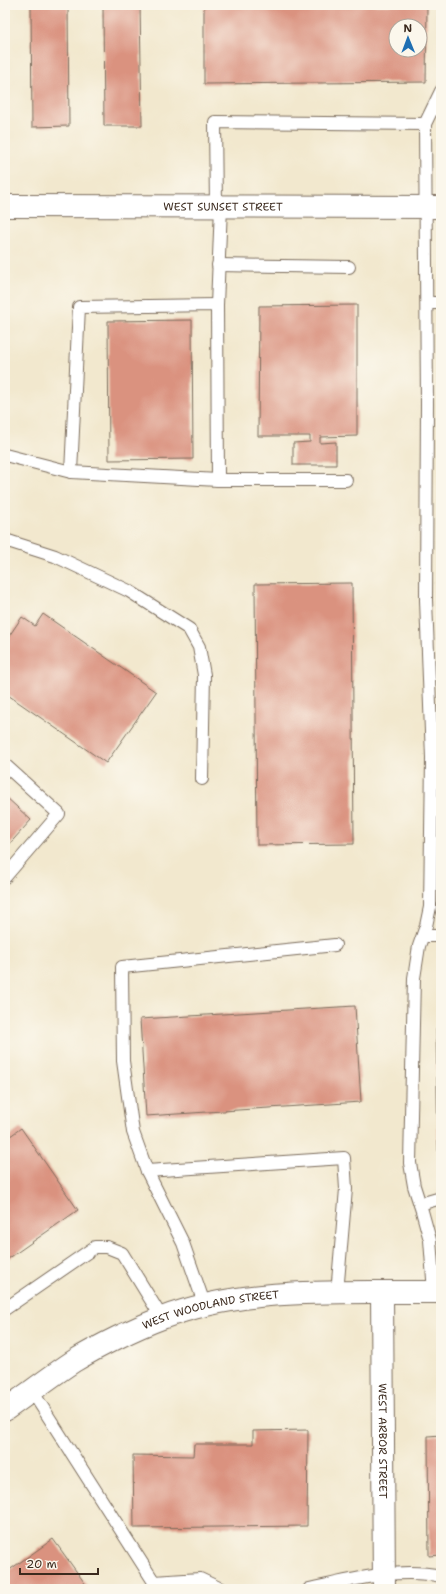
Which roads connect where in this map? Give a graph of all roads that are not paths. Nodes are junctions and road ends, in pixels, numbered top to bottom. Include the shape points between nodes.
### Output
1 (441, 91) edge
2 (425, 124) junction
3 (5, 206) edge
4 (218, 207) junction
5 (433, 207) edge
6 (218, 265) junction
7 (349, 267) dead end
8 (427, 303) junction
9 (441, 303) edge
10 (217, 305) junction
11 (5, 456) edge
12 (71, 472) junction
13 (218, 480) junction
14 (346, 480) dead end
15 (5, 540) edge
16 (5, 764) edge
17 (202, 779) dead end
18 (5, 877) edge
19 (422, 936) junction
20 (441, 936) edge
21 (335, 945) dead end
22 (147, 1171) junction
23 (441, 1198) edge
24 (420, 1204) junction
25 (382, 1292) junction
26 (437, 1292) edge
27 (337, 1293) junction
28 (205, 1306) junction
29 (5, 1309) edge
30 (162, 1318) junction
31 (32, 1390) junction
32 (5, 1410) edge
33 (441, 1576) edge
34 (384, 1582) edge
35 (221, 1589) edge
36 (309, 1589) edge

1 - 2 lane
2 - 4 lane via 215,122
2 - 5 lane
3 - 4 street, WEST SUNSET STREET
4 - 5 street, WEST SUNSET STREET
4 - 6 lane
5 - 8 lane
6 - 7 lane
6 - 10 lane
8 - 9 lane
8 - 19 lane via 426,600 432,758 430,907
10 - 12 lane via 79,307
10 - 13 lane
11 - 12 lane
12 - 13 lane
13 - 14 lane
15 - 17 lane via 55,556 129,591 189,630 199,647 204,675
16 - 18 lane via 59,814
19 - 20 lane
19 - 24 lane via 414,978 410,1163
21 - 22 lane via 122,967 123,1061 133,1132
22 - 27 lane via 344,1158 346,1189
22 - 28 lane via 183,1243
23 - 24 lane
24 - 26 lane via 430,1240
25 - 26 street, WEST WOODLAND STREET
25 - 27 street, WEST WOODLAND STREET
25 - 34 street, WEST ARBOR STREET
27 - 28 street, WEST WOODLAND STREET via 256,1296
28 - 30 street, WEST WOODLAND STREET
29 - 30 lane via 94,1247 107,1247 122,1253
30 - 31 street, WEST WOODLAND STREET via 75,1361
31 - 32 street, WEST WOODLAND STREET
31 - 35 lane via 154,1582 200,1580
33 - 34 lane via 431,1574
34 - 36 lane

